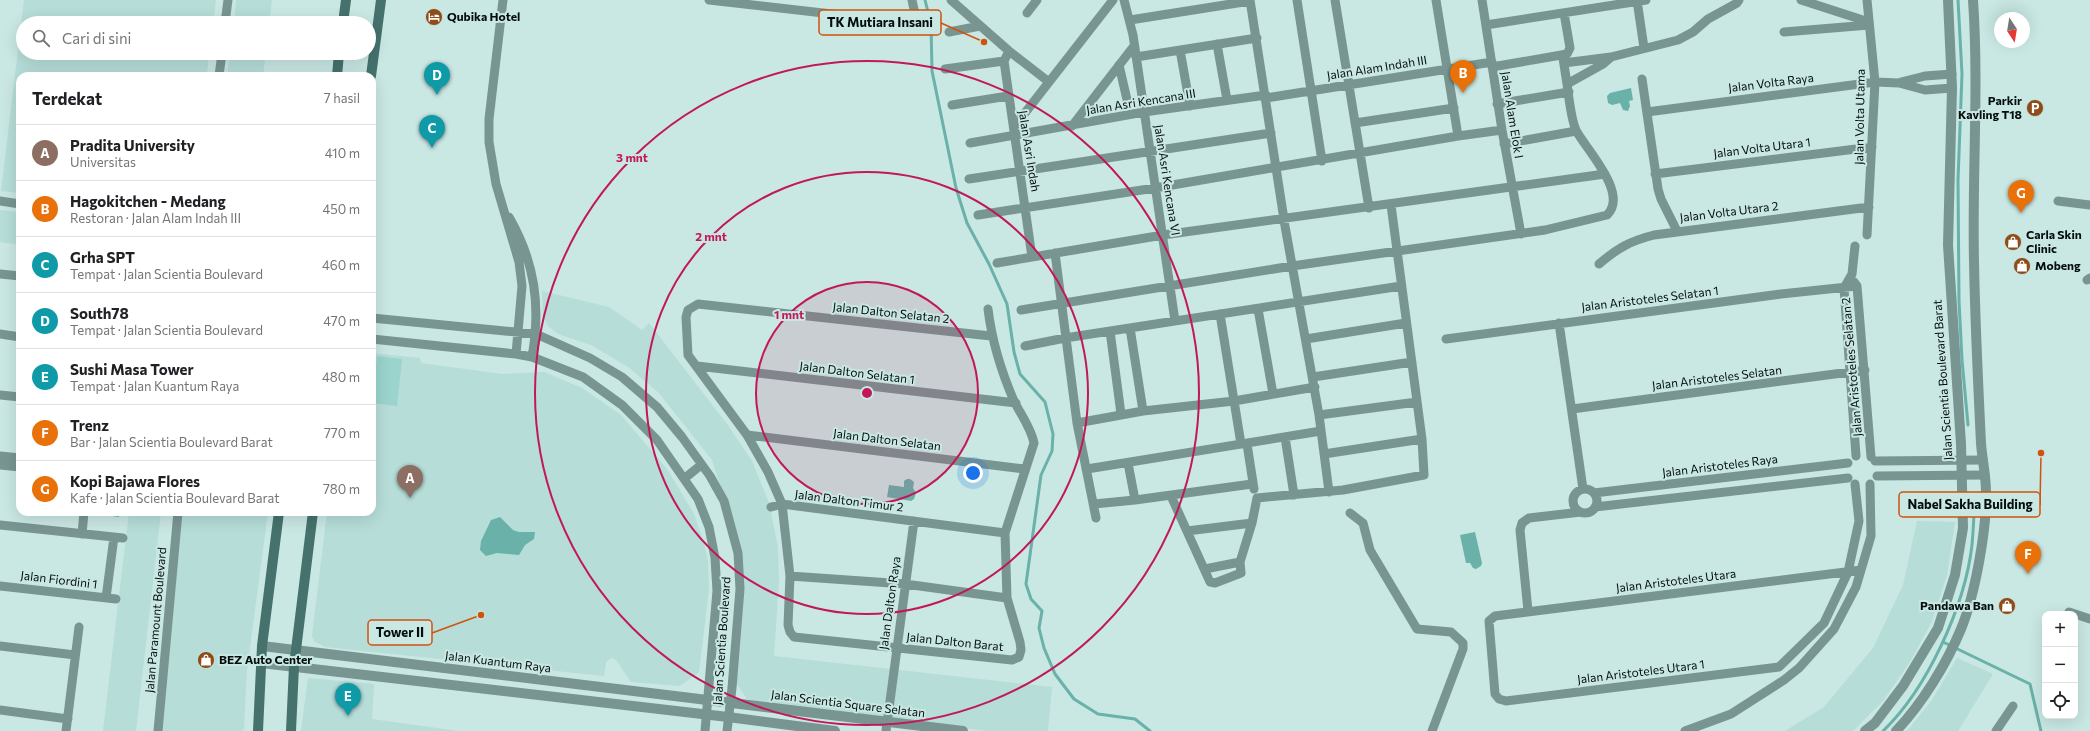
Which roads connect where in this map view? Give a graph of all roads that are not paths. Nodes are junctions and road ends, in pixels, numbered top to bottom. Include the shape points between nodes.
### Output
1 (228, 0) edge
2 (346, 0) edge
3 (381, 0) edge
4 (503, 0) edge
5 (709, 0) edge
6 (912, 0) edge
7 (951, 0) edge
8 (1037, 0) edge
9 (1113, 0) edge
10 (1124, 0) edge
11 (1250, 0) edge
12 (1297, 0) edge
13 (1335, 0) edge
14 (1436, 0) edge
15 (1482, 0) edge
16 (1640, 0) edge
17 (1738, 0) edge
18 (1801, 0) edge
19 (1867, 0) edge
20 (1948, 0) edge
21 (1973, 0) edge
22 (1564, 13) junction
23 (1027, 14) dead end
24 (226, 16) edge
25 (344, 16) edge
26 (1130, 20) junction
27 (1486, 24) junction
28 (1869, 24) junction
29 (980, 26) junction
30 (949, 32) dead end
31 (1784, 32) dead end
32 (376, 38) edge
33 (1254, 38) junction
34 (1217, 44) junction
35 (1134, 46) junction
36 (1644, 48) junction
37 (1180, 50) junction
38 (1009, 51) junction
39 (1136, 57) junction
40 (1564, 57) junction
41 (1611, 57) junction
42 (221, 60) edge
43 (339, 60) edge
44 (373, 60) edge
45 (1004, 61) junction
46 (1492, 64) junction
47 (1119, 65) junction
48 (1447, 69) junction
49 (945, 70) dead end
50 (220, 72) edge
51 (338, 72) edge
52 (372, 72) edge
53 (1952, 74) junction
54 (1642, 79) dead end
55 (1049, 82) junction
56 (1875, 82) junction
57 (1900, 83) junction
58 (1350, 85) junction
59 (1568, 88) junction
60 (1952, 88) junction
61 (1312, 90) junction
62 (1008, 96) junction
63 (1266, 96) junction
64 (1227, 100) junction
65 (1128, 104) dead end
66 (1497, 104) junction
67 (952, 105) dead end
68 (1190, 106) junction
69 (1454, 108) junction
70 (1144, 112) junction
71 (1647, 112) junction
72 (1356, 123) junction
73 (1072, 126) junction
74 (1502, 130) junction
75 (1576, 131) junction
76 (1015, 133) junction
77 (1271, 133) junction
78 (1458, 136) junction
79 (970, 143) dead end
80 (1504, 144) junction
81 (1872, 147) junction
82 (1153, 151) junction
83 (1360, 154) junction
84 (1322, 160) junction
85 (1278, 168) junction
86 (1021, 171) junction
87 (1605, 174) junction
88 (1655, 174) junction
89 (969, 179) dead end
90 (1513, 186) junction
91 (1155, 188) junction
92 (0, 201) edge
93 (2058, 201) dead end
94 (16, 203) edge
95 (1391, 205) junction
96 (2090, 205) edge
97 (1869, 207) junction
98 (1023, 208) junction
99 (1369, 208) junction
100 (504, 209) junction
101 (978, 215) dead end
102 (1284, 220) junction
103 (1677, 231) junction
104 (1516, 234) junction
105 (1163, 235) junction
106 (1867, 235) dead end
107 (1855, 246) dead end
108 (1396, 252) junction
109 (1055, 253) junction
110 (1032, 257) junction
111 (997, 264) dead end
112 (1599, 264) dead end
113 (1292, 266) junction
114 (0, 274) edge
115 (16, 276) edge
116 (1850, 278) junction
117 (1170, 285) junction
118 (1401, 286) junction
119 (1858, 286) junction
120 (1844, 288) junction
121 (1062, 302) junction
122 (1299, 303) junction
123 (988, 309) dead end
124 (1258, 309) junction
125 (1021, 310) dead end
126 (1220, 314) junction
127 (376, 318) edge
128 (1175, 321) junction
129 (1406, 323) junction
130 (1559, 323) junction
131 (1130, 328) junction
132 (1110, 331) junction
133 (518, 332) junction
134 (0, 334) edge
135 (536, 334) junction
136 (16, 336) edge
137 (991, 336) junction
138 (1065, 338) junction
139 (376, 339) edge
140 (1306, 339) junction
141 (1446, 339) dead end
142 (1025, 346) dead end
143 (516, 354) junction
144 (532, 357) junction
145 (1412, 362) junction
146 (696, 366) junction
147 (1865, 370) junction
148 (1850, 372) junction
149 (1313, 377) junction
150 (1315, 387) junction
151 (1273, 394) junction
152 (0, 395) edge
153 (16, 397) edge
154 (1234, 401) junction
155 (1417, 402) junction
156 (1016, 404) junction
157 (1572, 409) junction
158 (1143, 411) junction
159 (1121, 414) junction
160 (1319, 415) junction
161 (1077, 423) junction
162 (1321, 431) junction
163 (747, 435) junction
164 (1285, 438) junction
165 (1422, 439) junction
166 (1244, 444) junction
167 (1324, 454) junction
168 (0, 456) edge
169 (1856, 456) junction
170 (16, 458) edge
171 (1873, 459) junction
172 (1983, 460) junction
173 (1961, 461) junction
174 (1128, 463) junction
175 (1848, 463) junction
176 (0, 465) edge
177 (701, 465) junction
178 (16, 467) edge
179 (1024, 469) junction
180 (1088, 469) junction
181 (1985, 474) junction
182 (1962, 475) junction
183 (1877, 476) junction
184 (685, 478) junction
185 (1724, 478) junction
186 (1848, 478) junction
187 (1252, 484) junction
188 (1855, 484) junction
189 (1870, 484) junction
190 (1583, 489) junction
191 (1329, 492) junction
192 (1726, 492) junction
193 (1594, 493) junction
194 (1294, 495) junction
195 (1171, 496) junction
196 (1257, 498) junction
197 (1135, 500) junction
198 (782, 504) junction
199 (1094, 504) junction
200 (771, 507) dead end
201 (1595, 507) junction
202 (1581, 512) junction
203 (1350, 513) dead end
204 (84, 516) edge
205 (178, 516) edge
206 (278, 516) edge
207 (313, 516) edge
208 (1096, 518) dead end
209 (914, 521) junction
210 (1252, 523) junction
211 (0, 525) edge
212 (1187, 531) junction
213 (1005, 533) junction
214 (82, 534) junction
215 (1240, 562) junction
216 (1205, 569) junction
217 (1861, 570) junction
218 (1848, 572) junction
219 (790, 576) junction
220 (905, 584) junction
221 (0, 586) edge
222 (106, 598) junction
223 (1007, 598) junction
224 (116, 599) dead end
225 (1528, 611) junction
226 (2078, 615) edge
227 (2090, 619) edge
228 (79, 627) dead end
229 (0, 646) edge
230 (262, 646) junction
231 (896, 647) junction
232 (296, 651) junction
233 (76, 655) junction
234 (261, 663) junction
235 (294, 666) junction
236 (1779, 667) junction
237 (1784, 680) junction
238 (706, 700) junction
239 (1506, 701) joint
240 (731, 703) junction
241 (2013, 706) dead end
242 (0, 710) edge
243 (706, 714) junction
244 (728, 717) junction
245 (68, 719) junction
246 (886, 726) edge
247 (66, 731) edge
248 (158, 731) edge
249 (258, 731) edge
250 (291, 731) edge
251 (705, 731) edge
252 (726, 731) edge
253 (835, 731) edge
254 (963, 731) edge
255 (1432, 731) edge
256 (1685, 731) edge
257 (1865, 731) edge
258 (1896, 731) edge
259 (1996, 731) edge

1 - 24 street
2 - 25 main road
3 - 32 main road
4 - 100 street via 489,128 492,165
5 - 6 street via 911,23 915,22 916,18
7 - 29 street
8 - 23 street
9 - 55 street
10 - 26 street, Jalan Asri Kencana VI
11 - 26 street
11 - 33 street
12 - 61 street
13 - 58 street
14 - 48 street
15 - 27 street, Jalan Alam Elok I
16 - 22 street
16 - 36 street
17 - 36 street via 1682,38
18 - 28 street
19 - 28 street, Jalan Volta Utama
20 - 53 street, Jalan Scientia Boulevard Barat
21 - 172 street via 1976,72 1973,166 1974,322
22 - 27 street
22 - 40 street via 1570,48
26 - 35 street, Jalan Asri Kencana VI
27 - 46 street, Jalan Alam Elok I
28 - 31 street
28 - 56 street, Jalan Volta Utama
29 - 30 street
29 - 38 street
33 - 34 street
33 - 63 street
34 - 37 street
34 - 64 street
35 - 39 street, Jalan Asri Kencana VI
35 - 47 street
36 - 41 street
37 - 39 street
37 - 68 street
38 - 45 street
38 - 55 street
39 - 70 street, Jalan Asri Kencana VI
40 - 41 street, Jalan Alam Indah III
40 - 46 street, Jalan Alam Indah III
40 - 59 street
41 - 59 street
42 - 50 street
43 - 51 main road
44 - 52 main road
45 - 49 street
45 - 62 street, Jalan Asri Indah
46 - 48 street, Jalan Alam Indah III
46 - 66 street, Jalan Alam Elok I
47 - 65 street
47 - 73 street
48 - 58 street, Jalan Alam Indah III
48 - 69 street
53 - 57 street via 1925,76
53 - 60 street, Jalan Scientia Boulevard Barat
54 - 71 street
55 - 76 street
56 - 57 street, Jalan Volta Raya
56 - 71 street, Jalan Volta Raya
56 - 81 street, Jalan Volta Utama
57 - 60 street via 1925,90
58 - 61 street, Jalan Alam Indah III
58 - 72 street
59 - 66 street
59 - 75 street
60 - 173 street, Jalan Scientia Boulevard Barat via 1948,245
61 - 63 street, Jalan Alam Indah III
61 - 84 street
62 - 67 street
62 - 76 street, Jalan Asri Indah
63 - 64 street, Jalan Asri Kencana III
63 - 77 street
64 - 68 street, Jalan Asri Kencana III
66 - 74 street, Jalan Alam Elok I
68 - 70 street, Jalan Asri Kencana III
69 - 72 street
69 - 78 street
70 - 73 street, Jalan Asri Kencana III
70 - 82 street, Jalan Asri Kencana VI
71 - 88 street
72 - 83 street
73 - 76 street, Jalan Asri Kencana III
74 - 78 street
74 - 80 street, Jalan Alam Elok I
75 - 80 street
75 - 87 street via 1596,157
76 - 79 street, Jalan Asri Kencana III
76 - 86 street, Jalan Asri Indah
77 - 82 street
77 - 85 street
78 - 83 street
80 - 90 street, Jalan Alam Elok I
81 - 88 street, Jalan Volta Utara 1
81 - 97 street, Jalan Volta Utama
82 - 86 street
82 - 91 street, Jalan Asri Kencana VI
83 - 84 street
83 - 99 street
84 - 85 street
85 - 91 street
85 - 102 street
86 - 89 street
86 - 98 street, Jalan Asri Indah
87 - 90 street
87 - 104 street via 1613,200 1611,211 1607,215 1545,230
88 - 103 street via 1661,199
90 - 95 street
90 - 104 street, Jalan Alam Elok I
91 - 98 street
91 - 105 street, Jalan Asri Kencana VI
92 - 94 street
93 - 96 street
95 - 99 street
95 - 108 street
97 - 103 street, Jalan Volta Utara 2
97 - 106 street, Jalan Volta Utama
98 - 101 street
98 - 110 street, Jalan Asri Indah
99 - 102 street
100 - 133 street via 519,262 522,286
100 - 135 street via 529,259 535,285
102 - 105 street
102 - 113 street
103 - 112 street, Jalan Volta Utara 2 via 1635,240 1617,248
104 - 108 street
105 - 109 street
105 - 117 street, Jalan Asri Kencana VI
107 - 116 street, Jalan Aristoteles Selatan 2
108 - 113 street
108 - 118 street
109 - 110 street
109 - 121 street
110 - 111 street
113 - 117 street
113 - 122 street
114 - 115 street
116 - 119 street, Jalan Aristoteles Selatan 2
116 - 120 street, Jalan Aristoteles Selatan 2
117 - 121 street
117 - 128 street, Jalan Asri Kencana VI
118 - 122 street
118 - 129 street
119 - 120 street, Jalan Aristoteles Selatan 1
119 - 147 street, Jalan Aristoteles Selatan 2
120 - 130 street, Jalan Aristoteles Selatan 1
120 - 148 street, Jalan Aristoteles Selatan 2
121 - 125 street
121 - 138 street
122 - 124 street
122 - 140 street
123 - 137 street
124 - 126 street
124 - 151 street
126 - 128 street
126 - 154 street
127 - 133 street, Jalan Scientia Boulevard
128 - 131 street
129 - 140 street
129 - 145 street
130 - 141 street, Jalan Aristoteles Selatan 1
130 - 157 street
131 - 132 street
131 - 158 street
132 - 138 street
132 - 159 street
133 - 135 street, Jalan Scientia Boulevard
133 - 143 street
134 - 136 street
135 - 144 street
135 - 177 street, Jalan Scientia Boulevard via 590,358 622,377 657,407
137 - 146 street, Jalan Dalton Selatan 2 via 714,306 694,306 688,310 686,317 688,355
137 - 156 street
138 - 142 street
138 - 161 street
139 - 143 street, Jalan Scientia Boulevard
140 - 149 street
143 - 144 street, Jalan Scientia Boulevard
144 - 184 street, Jalan Scientia Boulevard via 582,377 622,405 657,440
145 - 149 street
145 - 155 street
146 - 156 street, Jalan Dalton Selatan 1
146 - 163 street
147 - 148 street, Jalan Aristoteles Selatan
147 - 171 street, Jalan Aristoteles Selatan 2
148 - 157 street, Jalan Aristoteles Selatan
148 - 169 street, Jalan Aristoteles Selatan 2
149 - 150 street
150 - 151 street
150 - 160 street
151 - 154 street
152 - 153 street
154 - 158 street
154 - 166 street
155 - 160 street
155 - 165 street
156 - 179 street via 1034,443
157 - 190 street
158 - 159 street
159 - 161 street
160 - 162 street
161 - 180 street
162 - 164 street
162 - 167 street
163 - 179 street, Jalan Dalton Selatan
163 - 198 street
164 - 166 street
164 - 194 street
165 - 167 street
165 - 191 street via 1425,472 1423,476
166 - 174 street
166 - 187 street
167 - 191 street
168 - 170 street
169 - 171 street
169 - 175 street
171 - 173 street
171 - 183 street via 1878,471
172 - 173 street
172 - 181 street
173 - 182 street, Jalan Scientia Boulevard Barat
174 - 180 street
174 - 197 street
175 - 185 street, Jalan Aristoteles Raya
175 - 186 street
176 - 178 street
177 - 184 street
177 - 240 street, Jalan Scientia Boulevard via 724,501 738,553 740,589
179 - 213 street
180 - 199 street
181 - 182 street
181 - 258 street via 1986,492 1980,550 1972,595 1961,629 1910,716
182 - 183 street
182 - 257 street, Jalan Scientia Boulevard Barat via 1963,528 1955,574 1938,628 1903,686 1875,723
183 - 189 street
184 - 238 street, Jalan Scientia Boulevard via 698,499 709,526 715,558 716,591
185 - 192 street
185 - 193 street, Jalan Aristoteles Raya
186 - 188 street
186 - 192 street
187 - 195 street
187 - 196 street
188 - 189 street
188 - 218 street via 1859,521
189 - 217 street via 1871,536
190 - 193 street, Jalan Aristoteles Raya
190 - 202 street via 1576,492 1572,500 1574,508
191 - 194 street
192 - 201 street
193 - 201 street via 1597,500
194 - 196 street
195 - 197 street
195 - 212 street
196 - 210 street
197 - 199 street
198 - 200 street
198 - 209 street, Jalan Dalton Timur 2
198 - 219 street
199 - 208 street
201 - 202 street via 1589,512
202 - 225 street via 1529,518 1522,523 1520,530
203 - 255 street via 1362,523 1370,550 1417,629 1451,632 1463,643
204 - 214 street
205 - 248 street, Jalan Paramount Boulevard
206 - 230 main road
207 - 232 main road
209 - 213 street, Jalan Dalton Timur 2
209 - 220 street, Jalan Dalton Raya
210 - 212 street
210 - 215 street
211 - 214 street
212 - 216 street
213 - 223 street
214 - 222 street via 118,538
215 - 216 street
215 - 216 street via 1242,571 1239,575 1215,583 1210,582
217 - 218 street, Jalan Aristoteles Utara
217 - 237 street via 1856,587 1834,629
218 - 225 street, Jalan Aristoteles Utara
218 - 236 street via 1824,623
219 - 220 street
219 - 231 street, Jalan Dalton Barat via 788,625 794,637
220 - 223 street
220 - 231 street, Jalan Dalton Raya
221 - 222 street, Jalan Fiordini 1
222 - 224 street, Jalan Fiordini 1
223 - 231 street, Jalan Dalton Barat via 1021,650 1019,657 1012,660
225 - 239 street, Jalan Aristoteles Utara via 1494,616 1490,621 1496,694
226 - 227 street
228 - 233 street
229 - 233 street
230 - 232 street, Jalan Kuantum Raya
230 - 234 main road
231 - 246 street, Jalan Dalton Raya
232 - 235 main road
232 - 238 street, Jalan Kuantum Raya
233 - 245 street
234 - 235 street
234 - 249 main road
235 - 243 street
235 - 250 main road
236 - 237 street
236 - 239 street, Jalan Aristoteles Utara 1
237 - 256 street via 1731,714
238 - 240 street, Jalan Kuantum Raya
238 - 243 street, Jalan Scientia Boulevard
240 - 244 street, Jalan Scientia Boulevard
240 - 246 street, Jalan Scientia Square Selatan
241 - 259 street
242 - 245 street
243 - 244 street
243 - 251 street, Jalan Scientia Boulevard
244 - 252 street, Jalan Scientia Boulevard
244 - 253 street
245 - 247 street
246 - 254 street, Jalan Scientia Square Selatan

